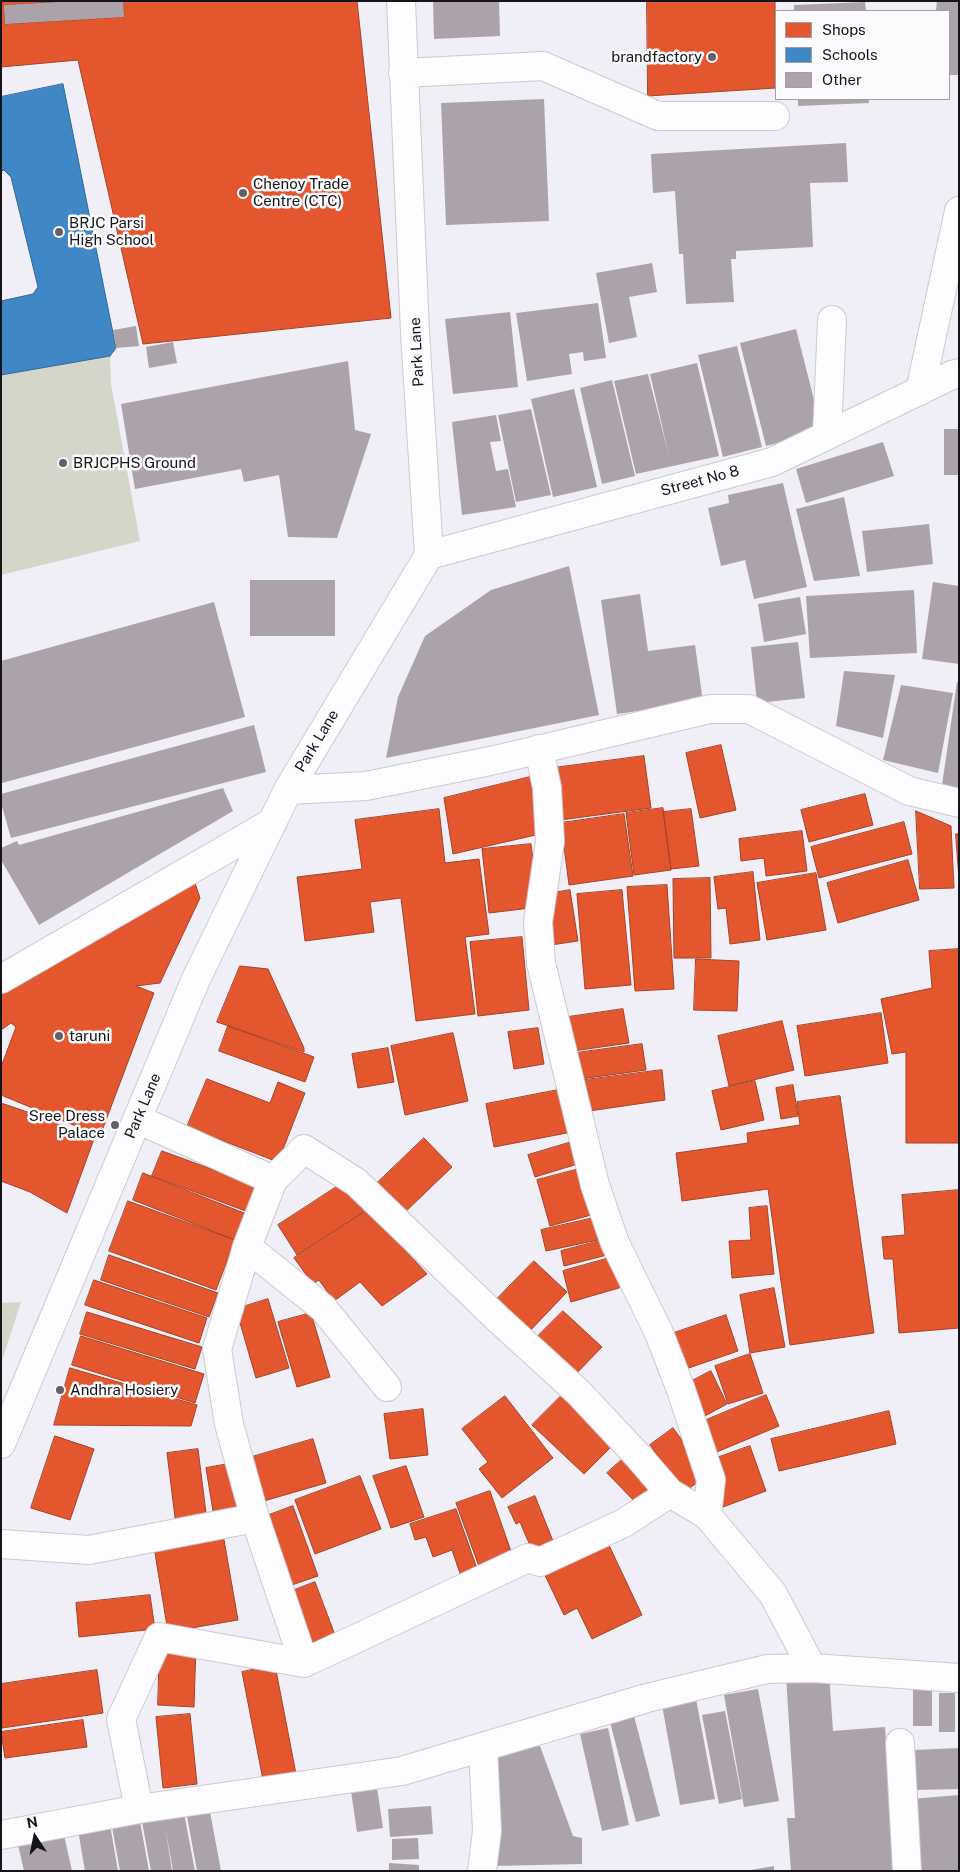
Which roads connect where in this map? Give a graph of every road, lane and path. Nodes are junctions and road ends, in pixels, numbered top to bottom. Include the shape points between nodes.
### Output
1 (401, 1) edge
2 (403, 73) junction
3 (776, 116) dead end
4 (959, 211) edge
5 (832, 320) dead end
6 (959, 373) edge
7 (920, 390) junction
8 (827, 435) junction
9 (429, 555) junction
10 (539, 749) junction
11 (288, 790) junction
12 (959, 803) edge
13 (273, 822) junction
14 (1, 979) edge
15 (137, 1119) junction
16 (273, 1180) junction
17 (247, 1247) junction
18 (387, 1387) dead end
19 (1, 1444) edge
20 (670, 1493) junction
21 (707, 1515) junction
22 (255, 1518) junction
23 (1, 1544) edge
24 (304, 1663) junction
25 (812, 1668) junction
26 (959, 1678) edge
27 (900, 1743) dead end
28 (483, 1747) junction
29 (139, 1809) junction
30 (1, 1835) edge
31 (482, 1871) edge
32 (907, 1871) edge

1 - 2 street, Park Lane
2 - 3 street via 543,66 658,116
2 - 9 street, Park Lane
4 - 7 street
5 - 8 street
6 - 7 street, Street No 8
7 - 8 street, Street No 8
8 - 9 street, Street No 8 via 772,462
9 - 11 street, Park Lane
10 - 11 street via 366,786
10 - 12 street via 710,708 749,708 909,791
10 - 21 street via 547,788 550,842 538,922 541,963 595,1185 616,1243 662,1341 711,1480
11 - 13 street, Park Lane
13 - 14 street
13 - 15 street, Park Lane via 196,979
15 - 16 street
15 - 19 street, Park Lane
16 - 17 street
16 - 20 street via 304,1149 356,1182 579,1393
17 - 18 street via 323,1308
17 - 22 street via 217,1349 230,1424
20 - 21 street
20 - 24 street via 624,1523 540,1562 528,1558
21 - 25 street via 773,1594
22 - 23 street via 89,1550
22 - 24 street
24 - 29 street via 159,1637 121,1719
25 - 26 street
25 - 28 street via 767,1669 675,1691
27 - 32 street
28 - 29 street via 402,1771
28 - 31 street via 487,1831
29 - 30 street

